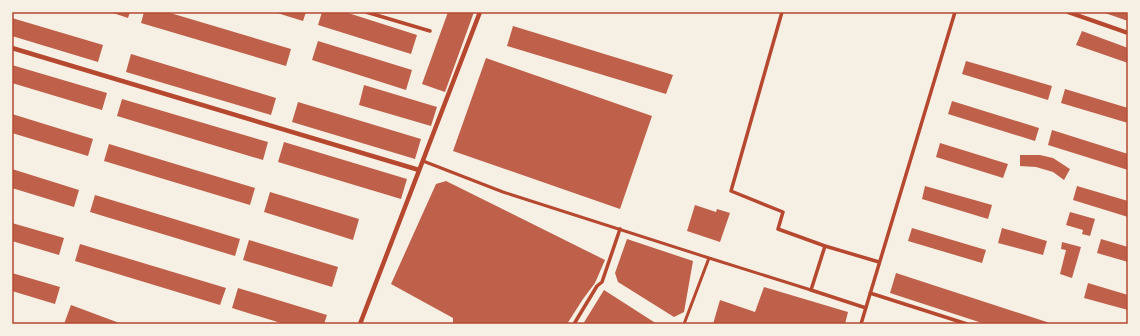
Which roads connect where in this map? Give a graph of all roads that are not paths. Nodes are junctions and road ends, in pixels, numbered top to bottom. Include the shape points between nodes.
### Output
1 (366, 12) edge
2 (480, 12) edge
3 (782, 12) edge
4 (955, 12) edge
5 (1069, 12) edge
6 (430, 31) dead end
7 (1128, 34) edge
8 (12, 48) edge
9 (423, 161) junction
10 (419, 170) junction
11 (620, 229) junction
12 (824, 246) junction
13 (709, 258) junction
14 (880, 262) junction
15 (811, 290) junction
16 (870, 293) junction
17 (866, 308) junction
18 (360, 324) edge
19 (574, 324) edge
20 (684, 324) edge
21 (861, 324) edge
22 (967, 324) edge

1 - 6 street
2 - 9 street
3 - 12 street via 731,191 783,212 778,229
4 - 14 street
5 - 7 street
8 - 10 street
9 - 10 street
9 - 11 street via 503,192
10 - 18 street
11 - 13 street
11 - 19 street via 602,282
12 - 14 street
12 - 15 street
13 - 15 street
13 - 20 street
14 - 16 street
15 - 17 street
16 - 17 street
16 - 22 street
17 - 21 street

